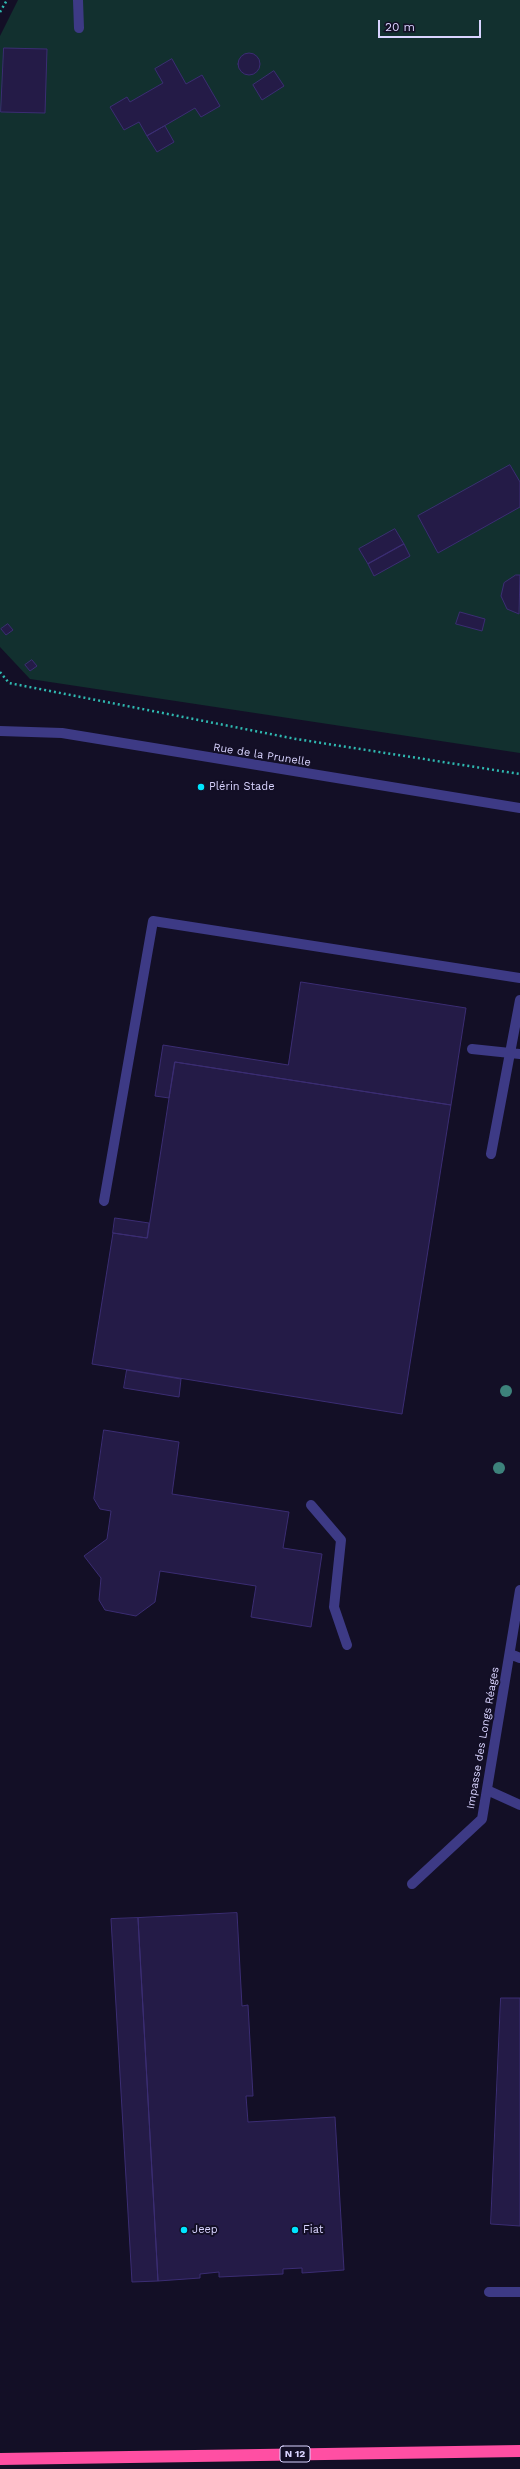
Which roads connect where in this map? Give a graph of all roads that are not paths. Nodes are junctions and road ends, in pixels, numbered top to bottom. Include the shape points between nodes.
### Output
1 (78, 0) edge
2 (78, 28) dead end
3 (0, 731) edge
4 (520, 808) edge
5 (520, 978) edge
6 (520, 1000) edge
7 (472, 1049) dead end
8 (515, 1054) edge
9 (491, 1154) dead end
10 (104, 1201) dead end
11 (311, 1505) dead end
12 (520, 1590) edge
13 (347, 1645) dead end
14 (510, 1654) junction
15 (520, 1658) edge
16 (487, 1790) junction
17 (520, 1805) edge
18 (412, 1884) dead end
19 (489, 2292) dead end
20 (520, 2292) edge
21 (520, 2451) edge
22 (0, 2459) edge

1 - 2 street
3 - 4 street, Rue de la Prunelle via 62,733
5 - 10 street via 153,921
6 - 8 street
7 - 8 street
8 - 9 street
11 - 13 street via 341,1540 334,1607
12 - 14 street, Impasse des Longs Réages
14 - 15 street
14 - 16 street, Impasse des Longs Réages
16 - 17 street
16 - 18 street, Impasse des Longs Réages via 482,1819
19 - 20 street
21 - 22 highway, N 12

